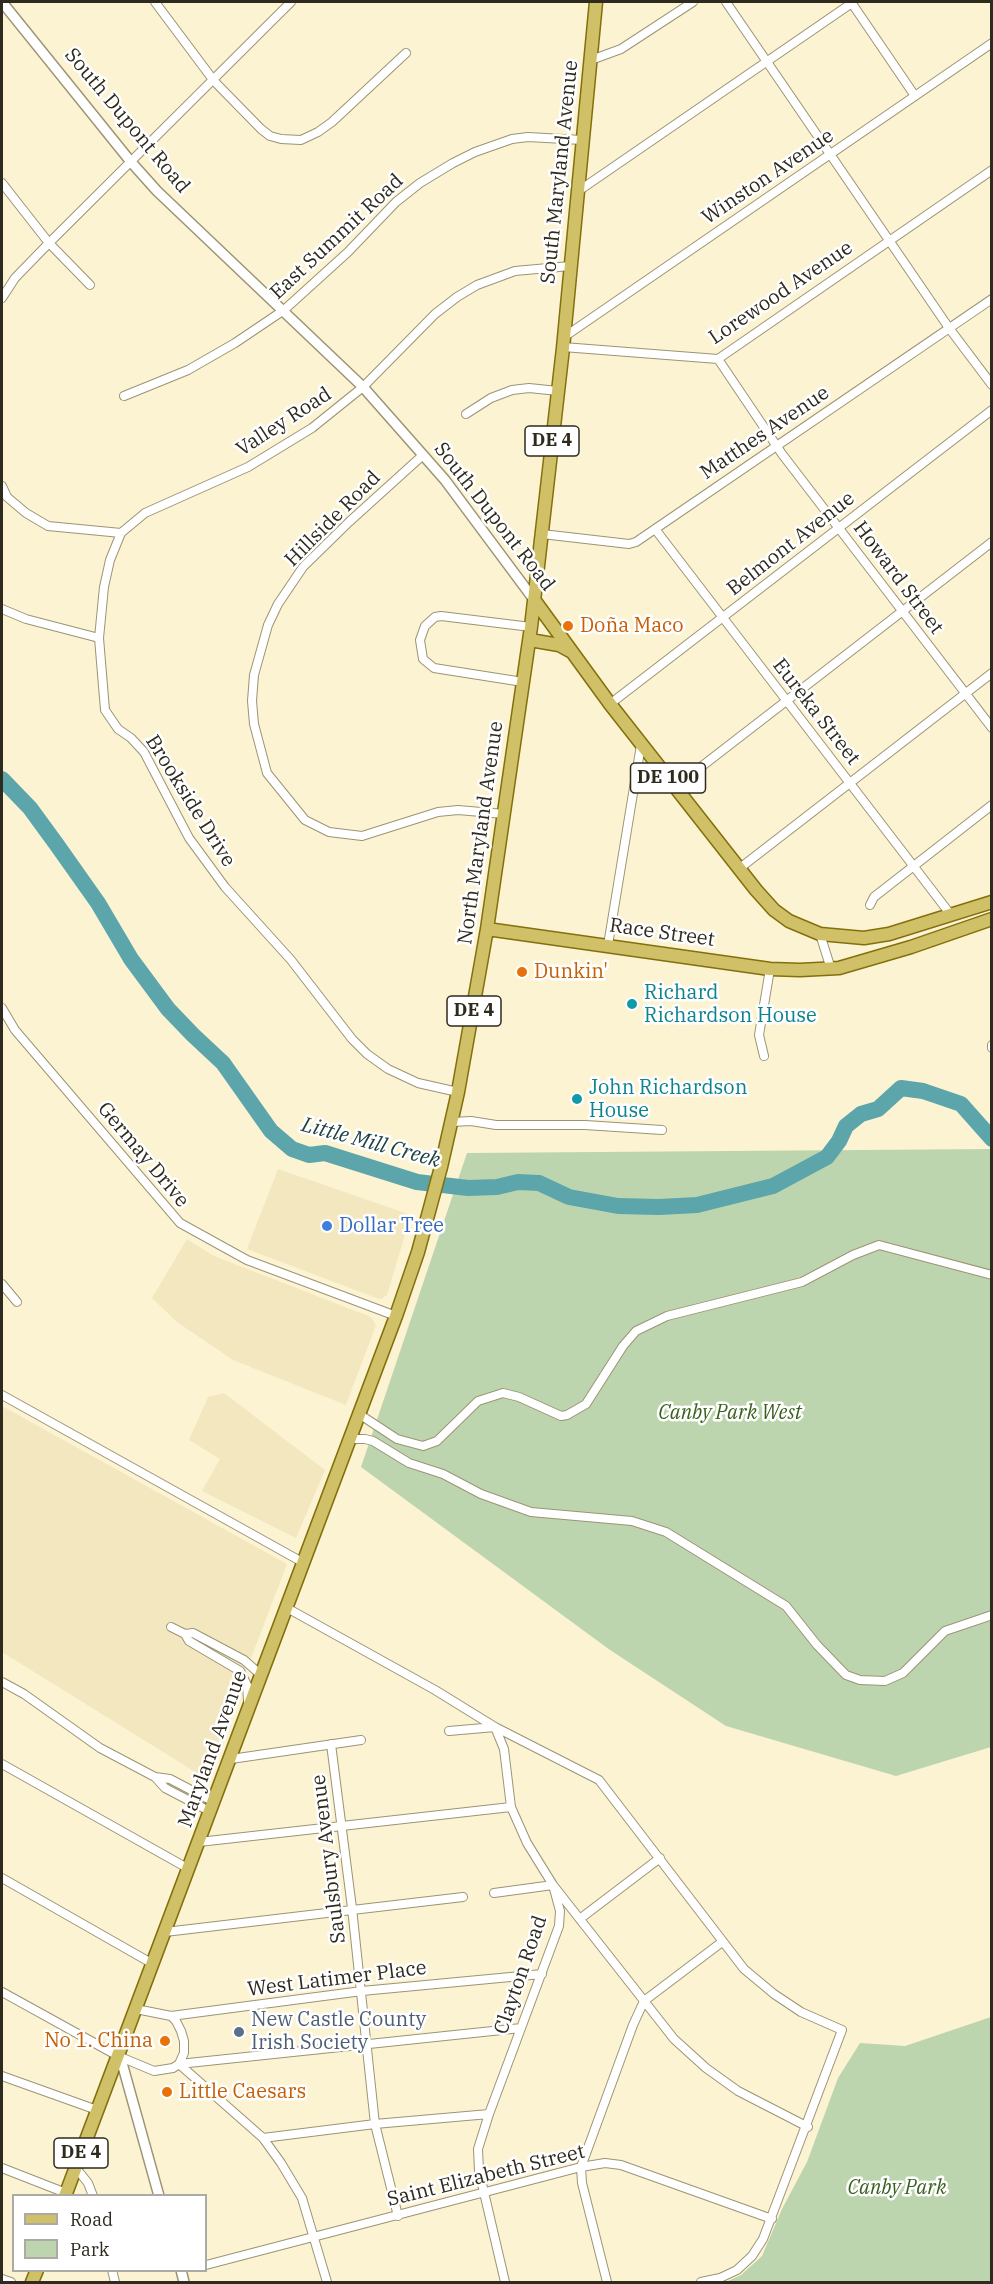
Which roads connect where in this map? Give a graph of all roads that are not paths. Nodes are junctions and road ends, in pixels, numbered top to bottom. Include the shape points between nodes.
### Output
1 (2, 2) edge
2 (155, 2) edge
3 (291, 2) edge
4 (596, 2) edge
5 (693, 2) edge
6 (726, 2) edge
7 (852, 2) edge
8 (992, 43) edge
9 (406, 53) dead end
10 (591, 60) junction
11 (767, 61) junction
12 (214, 81) junction
13 (915, 96) junction
14 (582, 140) junction
15 (831, 154) junction
16 (131, 162) junction
17 (992, 170) edge
18 (2, 183) edge
19 (577, 192) junction
20 (890, 240) junction
21 (49, 243) junction
22 (570, 266) junction
23 (90, 285) dead end
24 (2, 298) edge
25 (992, 298) edge
26 (284, 310) junction
27 (949, 328) junction
28 (563, 342) junction
29 (718, 359) junction
30 (992, 385) edge
31 (363, 387) junction
32 (558, 391) junction
33 (124, 396) dead end
34 (992, 410) edge
35 (466, 414) dead end
36 (776, 445) junction
37 (423, 455) junction
38 (2, 486) edge
39 (839, 528) junction
40 (655, 529) junction
41 (121, 533) junction
42 (542, 534) junction
43 (992, 542) edge
44 (535, 601) junction
45 (2, 609) edge
46 (902, 611) junction
47 (723, 618) junction
48 (530, 634) junction
49 (99, 638) junction
50 (573, 653) junction
51 (992, 673) edge
52 (524, 682) junction
53 (965, 694) junction
54 (786, 700) junction
55 (610, 704) junction
56 (992, 728) edge
57 (641, 745) junction
58 (850, 783) junction
59 (675, 787) junction
60 (992, 806) edge
61 (504, 814) junction
62 (914, 866) junction
63 (740, 868) junction
64 (992, 902) edge
65 (870, 905) dead end
66 (992, 908) edge
67 (951, 915) junction
68 (992, 919) edge
69 (966, 927) junction
70 (488, 929) junction
71 (820, 933) junction
72 (608, 945) junction
73 (770, 969) junction
74 (831, 969) junction
75 (2, 1008) edge
76 (764, 1056) dead end
77 (458, 1092) junction
78 (452, 1122) junction
79 (662, 1130) dead end
80 (992, 1275) edge
81 (2, 1284) edge
82 (17, 1302) dead end
83 (396, 1316) junction
84 (2, 1395) edge
85 (360, 1414) junction
86 (350, 1439) junction
87 (304, 1563) junction
88 (287, 1608) junction
89 (992, 1615) edge
90 (171, 1627) dead end
91 (185, 1634) junction
92 (261, 1675) junction
93 (2, 1682) edge
94 (246, 1717) junction
95 (495, 1727) junction
96 (449, 1731) dead end
97 (361, 1740) dead end
98 (332, 1744) junction
99 (231, 1759) junction
100 (2, 1764) edge
101 (212, 1807) junction
102 (511, 1807) junction
103 (342, 1827) junction
104 (199, 1842) junction
105 (660, 1858) junction
106 (189, 1869) junction
107 (2, 1878) edge
108 (553, 1885) junction
109 (494, 1893) dead end
110 (463, 1897) dead end
111 (352, 1908) junction
112 (581, 1918) junction
113 (165, 1932) junction
114 (722, 1942) junction
115 (153, 1964) junction
116 (542, 1974) junction
117 (362, 1991) junction
118 (2, 1992) edge
119 (644, 2001) junction
120 (136, 2009) junction
121 (171, 2016) junction
122 (521, 2028) junction
123 (367, 2044) junction
124 (118, 2056) junction
125 (179, 2064) junction
126 (2, 2076) edge
127 (97, 2110) junction
128 (489, 2114) junction
129 (375, 2124) junction
130 (808, 2127) junction
131 (263, 2138) junction
132 (581, 2167) junction
133 (2, 2168) edge
134 (76, 2168) junction
135 (66, 2194) edge
136 (92, 2194) edge
137 (158, 2194) edge
138 (483, 2194) junction
139 (398, 2216) junction
140 (772, 2219) junction
141 (315, 2237) junction
142 (207, 2265) edge
143 (2, 2279) edge
144 (11, 2283) edge
145 (327, 2283) edge
146 (505, 2283) edge
147 (608, 2283) edge
148 (701, 2283) edge

1 - 16 street, South Dupont Road
2 - 12 street
3 - 12 street
4 - 10 main road, South Maryland Avenue / DE 4
5 - 10 street via 621,49
6 - 11 street
7 - 11 street
7 - 13 street
8 - 13 street, Winston Avenue
9 - 12 street via 332,122 301,140 270,136
10 - 14 main road, South Maryland Avenue / DE 4
11 - 15 street
11 - 19 street
12 - 16 street
13 - 15 street, Winston Avenue
14 - 19 main road, South Maryland Avenue / DE 4
14 - 26 street, East Summit Road via 512,139 453,163 396,202
15 - 20 street
15 - 28 street, Winston Avenue
16 - 21 street
16 - 26 street, South Dupont Road
17 - 20 street, Lorewood Avenue
18 - 21 street
19 - 22 main road, South Maryland Avenue / DE 4
20 - 27 street
20 - 29 street, Lorewood Avenue
21 - 23 street
21 - 24 street via 15,278
22 - 28 main road, South Maryland Avenue / DE 4
22 - 31 street, Valley Road via 515,271 477,285 435,314
25 - 27 street, Matthes Avenue
26 - 31 street, South Dupont Road
26 - 33 street, East Summit Road via 188,370
27 - 30 street
27 - 36 street, Matthes Avenue
28 - 29 street, Lorewood Avenue
28 - 32 main road, North Maryland Avenue / DE 4
29 - 36 street, Howard Street
31 - 37 street, South Dupont Road
31 - 41 street, Valley Road via 287,445 145,513
32 - 35 street via 512,390
32 - 42 main road, North Maryland Avenue / DE 4
34 - 39 street, Belmont Avenue
36 - 39 street, Howard Street
36 - 40 street, Matthes Avenue
37 - 44 street, South Dupont Road
37 - 61 street, Hillside Road via 303,567 278,604 254,675 254,724 267,773 305,820 329,832 362,836 438,812
38 - 41 street via 7,497 48,526
39 - 46 street, Howard Street
39 - 47 street, Belmont Avenue
40 - 42 street, Matthes Avenue via 629,544
40 - 47 street, Eureka Street
41 - 49 street, Brookside Drive via 104,587
42 - 44 main road, North Maryland Avenue / DE 4
43 - 46 street
44 - 48 main road, North Maryland Avenue / DE 4
44 - 50 main road, South Dupont Road / DE 100
45 - 49 street
46 - 53 street, Howard Street
46 - 54 street
47 - 54 street, Eureka Street
47 - 55 street, Belmont Avenue
48 - 50 main road
48 - 52 main road, North Maryland Avenue / DE 4
48 - 52 street via 441,616 425,626 420,640 423,659 434,668
49 - 77 street, Brookside Drive via 105,710 118,729 144,752 189,838 225,887 367,1054 418,1083
50 - 55 main road, South Dupont Road / DE 100
51 - 53 street
52 - 61 main road, North Maryland Avenue / DE 4
53 - 56 street, Howard Street
53 - 58 street
54 - 58 street, Eureka Street
54 - 59 street
55 - 57 main road, South Dupont Road / DE 100
57 - 59 main road, South Dupont Road / DE 100
57 - 72 street
58 - 62 street, Eureka Street
58 - 63 street
59 - 63 main road, South Dupont Road / DE 100
60 - 62 street
61 - 70 main road, North Maryland Avenue / DE 4
62 - 65 street via 874,897
62 - 67 street, Eureka Street
63 - 71 main road, South Dupont Road / DE 100 via 774,910 789,921
64 - 67 main road, South Dupont Road / DE 100
66 - 69 main road via 974,914
67 - 71 main road, South Dupont Road / DE 100 via 864,938
68 - 69 main road
69 - 74 main road
70 - 72 main road, Race Street
70 - 77 main road, North Maryland Avenue / DE 4
71 - 74 street
72 - 73 main road, Race Street
73 - 74 main road, Race Street
73 - 76 street via 759,1035
75 - 83 street, Germay Drive via 15,1030 180,1223 247,1260
77 - 78 main road, North Maryland Avenue / DE 4
78 - 79 street
78 - 83 main road, North Maryland Avenue / DE 4 via 418,1252
80 - 85 street via 879,1245 802,1281 667,1316 642,1328 623,1346 586,1404 567,1415 503,1393 478,1401 437,1441 423,1446 397,1439
81 - 82 street
83 - 85 main road, Maryland Avenue / DE 4
84 - 87 street
85 - 86 main road, Maryland Avenue / DE 4
86 - 87 main road, Maryland Avenue / DE 4
86 - 89 street via 366,1439 409,1463 531,1512 632,1521 666,1532 786,1606 846,1675 860,1680 885,1681 903,1673 945,1631
87 - 88 main road, Maryland Avenue / DE 4
88 - 92 main road, Maryland Avenue / DE 4
88 - 95 street
90 - 91 street
91 - 92 street via 193,1633 243,1660
91 - 94 street via 189,1641 240,1671 248,1685
92 - 94 main road, Maryland Avenue / DE 4
93 - 101 street via 100,1748 155,1777 170,1779
94 - 99 main road, Maryland Avenue / DE 4
95 - 96 street
95 - 102 street, Clayton Road via 504,1749
95 - 105 street via 599,1780
97 - 98 street
98 - 99 street
98 - 103 street, Saulsbury Avenue
99 - 101 main road, Maryland Avenue / DE 4
100 - 106 street
101 - 104 main road, Maryland Avenue / DE 4
102 - 103 street
102 - 108 street, Clayton Road
103 - 104 street
103 - 111 street, Saulsbury Avenue
104 - 106 main road, Maryland Avenue / DE 4
105 - 112 street
105 - 114 street
106 - 113 main road, Maryland Avenue / DE 4
107 - 115 street
108 - 109 street
108 - 112 street
108 - 116 street, Clayton Road via 560,1911 559,1926
110 - 111 street
111 - 113 street
111 - 117 street, Saulsbury Avenue
112 - 119 street
113 - 115 main road, Maryland Avenue / DE 4
114 - 119 street
114 - 130 street via 744,1969 774,1994 801,2012 842,2030
115 - 120 main road, Maryland Avenue / DE 4
116 - 117 street, West Latimer Place
116 - 122 street, Clayton Road
117 - 121 street, West Latimer Place
117 - 123 street, Saulsbury Avenue
118 - 124 street
119 - 130 street via 674,2039 706,2068 738,2091
119 - 132 street
120 - 121 street, West Latimer Place
120 - 124 main road, Maryland Avenue / DE 4
121 - 125 street via 184,2041
122 - 123 street
122 - 128 street, Clayton Road
123 - 125 street
123 - 129 street, Saulsbury Avenue
124 - 125 street via 154,2071
124 - 127 main road, Maryland Avenue / DE 4
124 - 137 street
125 - 131 street
126 - 127 street
127 - 134 main road, Maryland Avenue / DE 4
128 - 129 street
128 - 138 street, Clayton Road via 478,2159
129 - 131 street
129 - 139 street, Saulsbury Avenue
130 - 140 street
131 - 141 street via 302,2198
132 - 138 street, Saint Elizabeth Street
132 - 140 street, Saint Elizabeth Street via 621,2165
132 - 147 street
133 - 135 street
134 - 135 main road, Maryland Avenue / DE 4
134 - 136 street
138 - 139 street, Saint Elizabeth Street
138 - 146 street, Clayton Road
139 - 141 street, Saint Elizabeth Street
140 - 148 street via 758,2248 745,2263 728,2275
141 - 142 street, Saint Elizabeth Street
141 - 145 street
143 - 144 street

